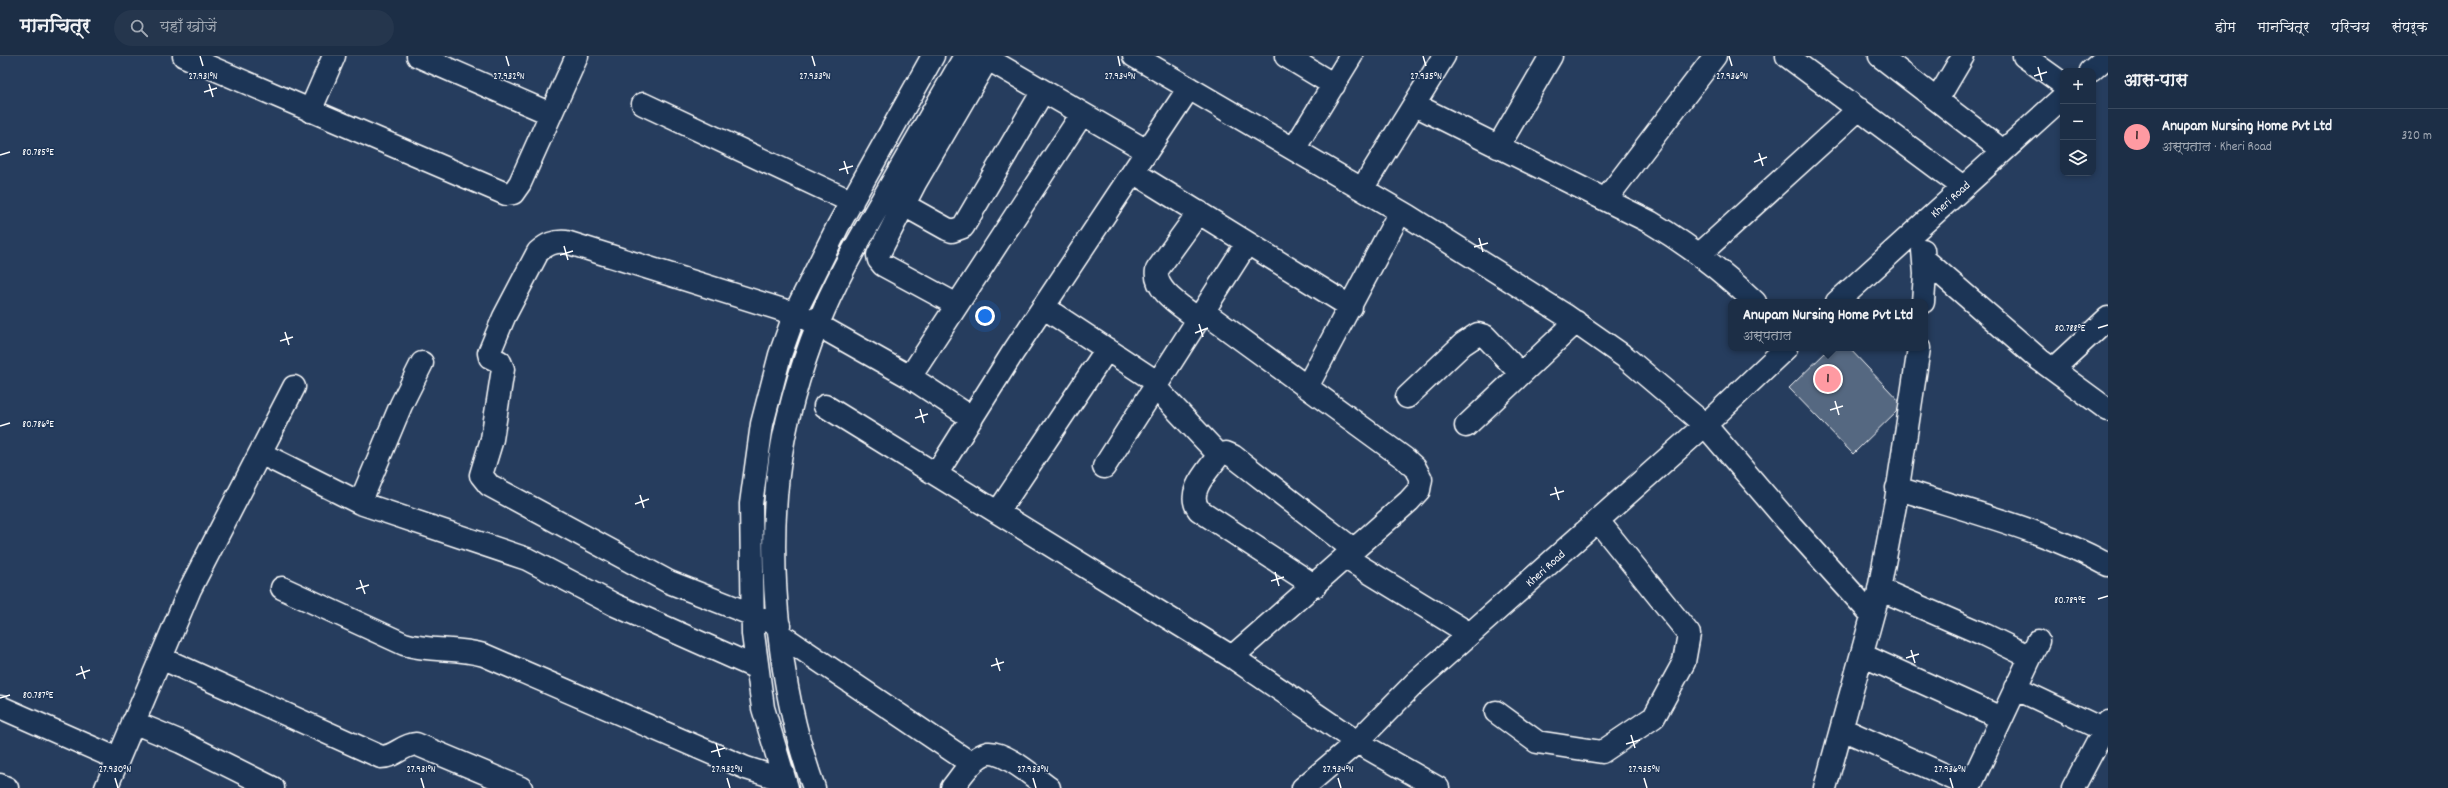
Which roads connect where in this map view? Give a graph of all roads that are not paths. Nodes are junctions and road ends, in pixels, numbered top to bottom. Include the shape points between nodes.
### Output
1 (184, 56) edge
2 (334, 56) edge
3 (418, 56) edge
4 (577, 56) edge
5 (933, 56) edge
6 (1134, 56) edge
7 (1286, 56) edge
8 (1351, 56) edge
9 (1444, 56) edge
10 (1551, 56) edge
11 (1787, 56) edge
12 (1880, 56) edge
13 (1963, 56) edge
14 (2024, 56) edge
15 (2108, 56) edge
16 (961, 57) edge
17 (988, 58) edge
18 (1708, 58) edge
19 (2094, 68) edge
20 (2060, 82) edge
21 (1334, 85) junction
22 (1189, 88) junction
23 (1043, 91) junction
24 (1937, 100) junction
25 (2060, 100) edge
26 (643, 104) dead end
27 (1415, 105) junction
28 (1860, 110) junction
29 (310, 111) junction
30 (551, 114) junction
31 (1082, 114) junction
32 (1498, 147) junction
33 (1294, 149) junction
34 (1147, 151) junction
35 (2003, 151) junction
36 (1133, 172) junction
37 (1963, 187) junction
38 (1362, 189) junction
39 (1606, 199) junction
40 (852, 202) junction
41 (904, 204) junction
42 (1199, 212) junction
43 (1400, 212) junction
44 (1921, 225) junction
45 (1247, 243) junction
46 (1700, 254) junction
47 (1924, 259) junction
48 (1752, 299) edge
49 (1839, 299) edge
50 (1923, 299) edge
51 (957, 305) junction
52 (1043, 307) junction
53 (1351, 307) junction
54 (1202, 316) junction
55 (807, 318) junction
56 (2108, 318) edge
57 (1576, 322) junction
58 (1107, 349) junction
59 (1783, 351) edge
60 (1919, 351) edge
61 (422, 363) dead end
62 (2053, 369) junction
63 (1521, 374) junction
64 (910, 377) junction
65 (1157, 385) junction
66 (294, 386) dead end
67 (1307, 387) junction
68 (1407, 397) dead end
69 (825, 406) dead end
70 (2108, 410) edge
71 (972, 418) junction
72 (1705, 425) junction
73 (1466, 426) dead end
74 (260, 453) junction
75 (1219, 455) junction
76 (1104, 467) dead end
77 (937, 473) junction
78 (1897, 488) junction
79 (360, 504) junction
80 (998, 512) junction
81 (1598, 521) junction
82 (1350, 554) junction
83 (2108, 565) edge
84 (1315, 586) junction
85 (282, 588) dead end
86 (1879, 588) junction
87 (1872, 615) junction
88 (769, 623) junction
89 (1470, 634) junction
90 (1862, 655) junction
91 (1232, 657) junction
92 (161, 658) junction
93 (757, 668) junction
94 (2016, 688) junction
95 (0, 707) edge
96 (1496, 712) dead end
97 (2002, 718) junction
98 (133, 722) junction
99 (2106, 728) edge
100 (1842, 729) junction
101 (1357, 742) junction
102 (118, 759) junction
103 (972, 764) junction
104 (786, 784) edge
105 (0, 785) edge
106 (1041, 786) edge
107 (1970, 787) edge
108 (6, 788) edge
109 (106, 788) edge
110 (273, 788) edge
111 (522, 788) edge
112 (814, 788) edge
113 (952, 788) edge
114 (1303, 788) edge
115 (1438, 788) edge
116 (1825, 788) edge
117 (2073, 788) edge

1 - 29 street
2 - 29 street
3 - 30 street
4 - 30 street
5 - 40 street
6 - 22 street
7 - 21 street
8 - 21 street
9 - 27 street
10 - 32 street
11 - 28 street
12 - 24 street
13 - 24 street
14 - 20 street
15 - 19 street
16 - 55 street via 856,247
17 - 23 street
17 - 41 street
18 - 39 street
21 - 33 street
22 - 33 street
22 - 34 street
23 - 31 street
23 - 41 street via 963,227 952,231
24 - 35 street
25 - 35 street, Kheri Road
26 - 40 street
27 - 32 street
27 - 38 street
28 - 37 street
28 - 46 street
29 - 30 street via 506,194 512,194 520,183
31 - 34 street
31 - 51 street
32 - 39 street
33 - 38 street
34 - 36 street
35 - 37 street, Kheri Road
36 - 42 street
36 - 52 street
37 - 44 street, Kheri Road
38 - 43 street
39 - 46 street via 1683,241
40 - 55 street
41 - 51 street via 879,249 879,260 883,265
42 - 45 street
42 - 54 street via 1157,270 1156,278 1161,288
43 - 53 street
43 - 57 street
44 - 47 street
44 - 49 street, Kheri Road
45 - 53 street
45 - 54 street
46 - 48 street
47 - 50 street
47 - 62 street
51 - 64 street
52 - 58 street
52 - 71 street
53 - 67 street
54 - 65 street
54 - 67 street
55 - 64 street
55 - 88 street via 778,474 776,553
55 - 88 street via 556,241 538,252 504,317 489,353 490,357 500,362 503,369 492,439 482,468 483,480 602,544 646,571
56 - 62 street
57 - 63 street
57 - 72 street via 1626,357
58 - 65 street
58 - 80 street
59 - 72 street, Kheri Road
60 - 78 street
61 - 79 street via 401,405
62 - 70 street
63 - 68 street via 1488,339 1478,334 1463,344
63 - 73 street
64 - 71 street
65 - 75 street
65 - 76 street
66 - 74 street
67 - 82 street via 1404,458 1415,468 1421,479 1419,490 1409,501
69 - 77 street
71 - 77 street
72 - 81 street, Kheri Road
72 - 87 street
74 - 79 street
74 - 92 street via 190,590
75 - 82 street via 1226,453 1233,456
75 - 84 street via 1195,491 1194,504 1199,510
77 - 80 street
78 - 83 street via 2038,535
78 - 86 street
79 - 93 street via 526,559 615,605
80 - 91 street
81 - 89 street, Kheri Road
81 - 96 street via 1689,634 1684,662 1654,717 1602,752 1537,742
82 - 84 street
82 - 89 street
84 - 91 street
85 - 104 street via 404,644 422,649 453,649 484,655
86 - 87 street
86 - 94 street via 1985,635 2034,649
87 - 90 street
88 - 93 street
88 - 103 street
88 - 112 street via 788,689 796,730
89 - 101 street, Kheri Road via 1416,682
90 - 97 street
90 - 100 street
91 - 101 street
92 - 98 street
92 - 111 street via 381,758 389,757 409,744 416,744
93 - 104 street via 763,708
94 - 97 street
94 - 99 street
95 - 102 street
97 - 107 street
98 - 102 street
98 - 110 street
99 - 117 street
100 - 107 street
100 - 116 street
101 - 114 street, Kheri Road
101 - 115 street
102 - 109 street
103 - 106 street via 987,753 997,754 1007,758
103 - 113 street
105 - 108 street

